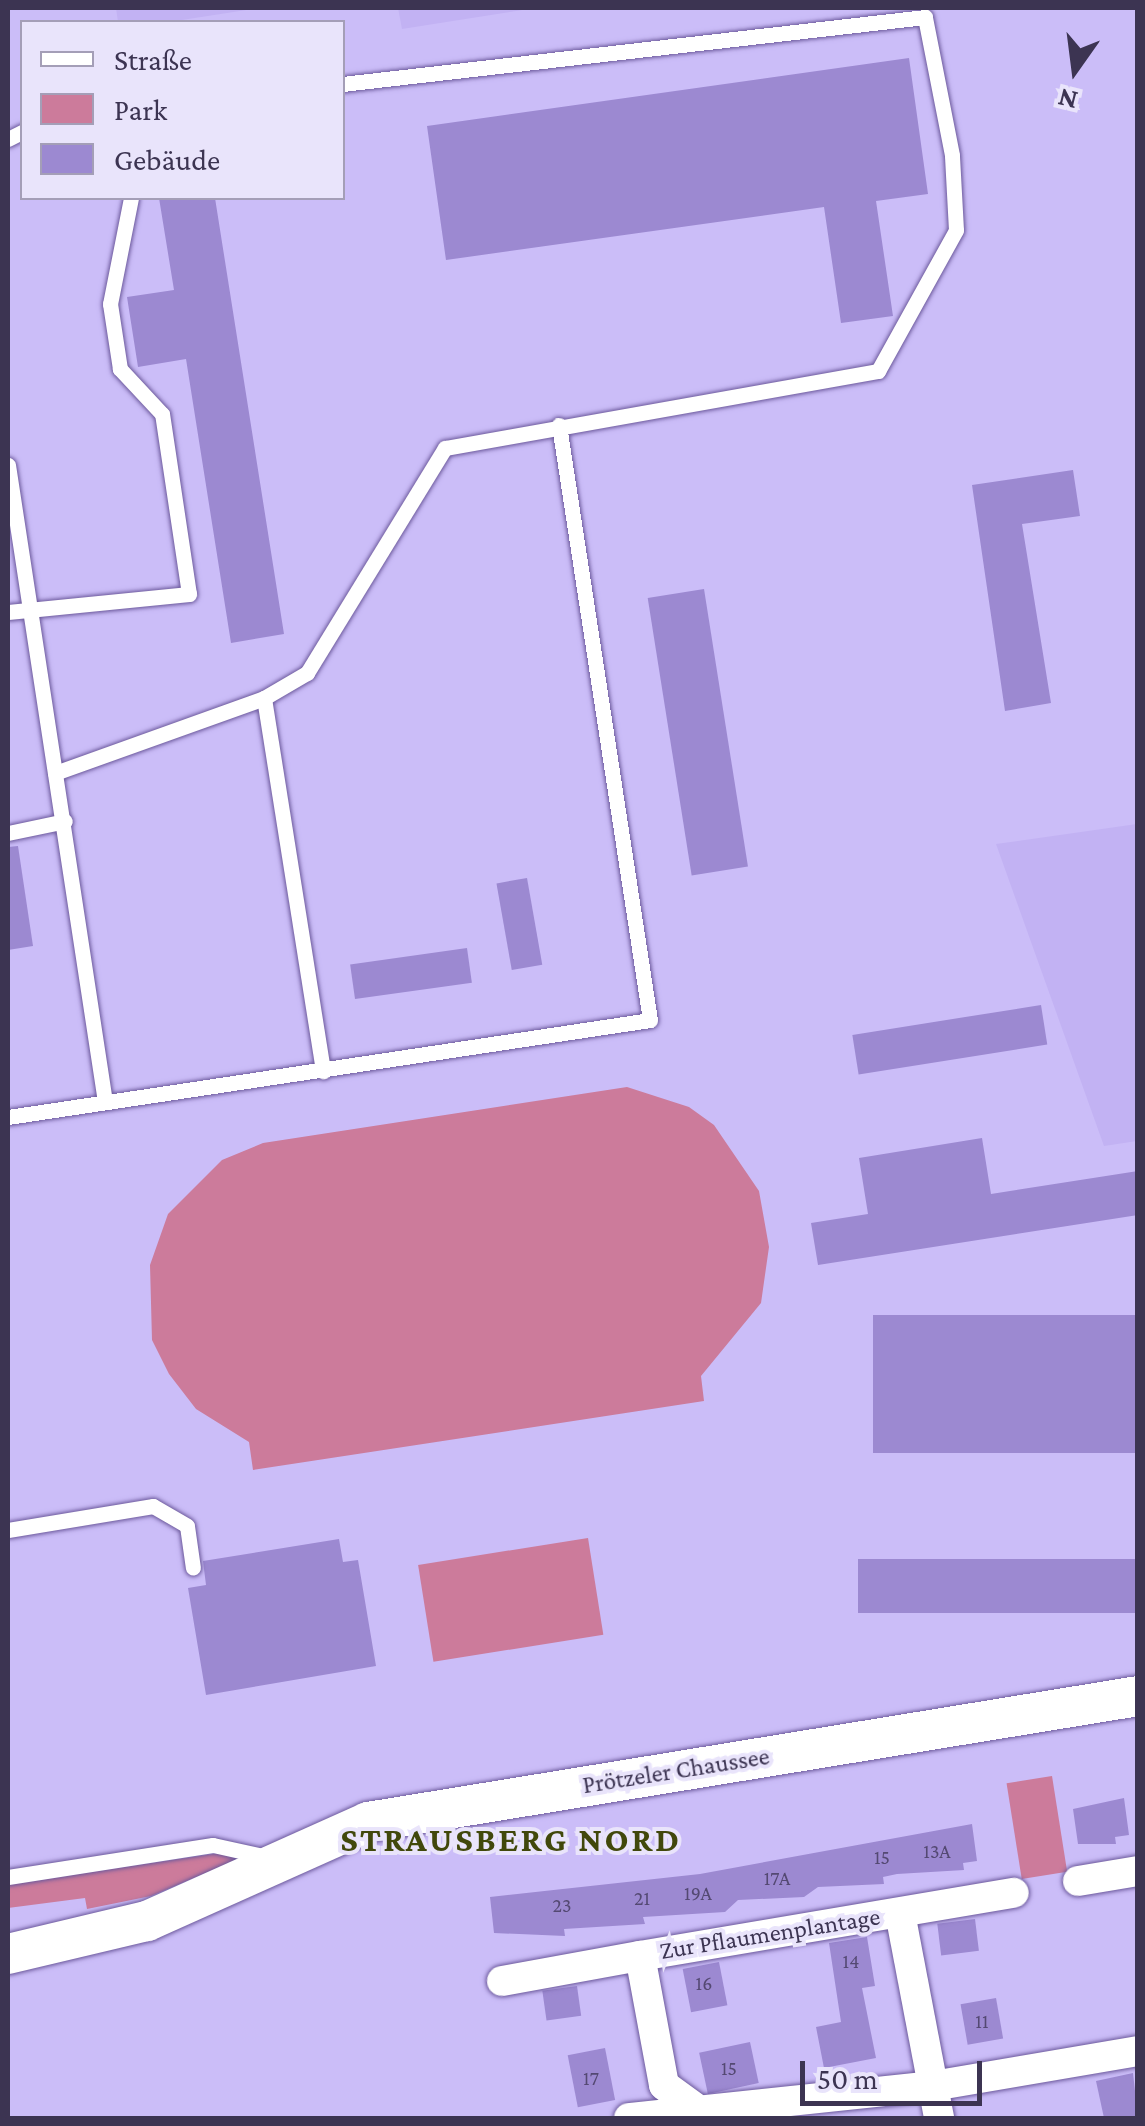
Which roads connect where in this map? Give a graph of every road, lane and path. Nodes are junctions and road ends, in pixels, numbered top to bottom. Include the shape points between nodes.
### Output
1 (345, 84) edge
2 (131, 200) edge
3 (560, 425) junction
4 (8, 466) edge
5 (30, 608) junction
6 (8, 612) edge
7 (264, 698) junction
8 (55, 773) junction
9 (65, 821) junction
10 (8, 833) edge
11 (323, 1072) junction
12 (104, 1102) junction
13 (8, 1117) edge
14 (8, 1530) edge
15 (193, 1568) dead end
16 (1138, 1696) edge
17 (276, 1860) junction
18 (1138, 1871) edge
19 (8, 1876) edge
20 (1078, 1881) dead end
21 (224, 1882) junction
22 (1014, 1893) dead end
23 (900, 1913) junction
24 (8, 1928) edge
25 (8, 1954) edge
26 (640, 1956) junction
27 (502, 1981) dead end
28 (1138, 2052) edge
29 (933, 2086) junction
30 (712, 2113) edge
31 (629, 2118) edge
32 (939, 2118) edge

1 - 3 lane via 925,18 958,219 878,371
2 - 5 lane via 110,304 120,369 162,414 190,594
3 - 7 lane via 445,448 307,673
3 - 11 lane via 650,1020
4 - 5 lane
5 - 6 lane
5 - 8 lane
7 - 8 lane
7 - 11 lane
8 - 9 lane
9 - 10 lane
9 - 12 lane
11 - 12 lane
12 - 13 lane
14 - 15 lane via 153,1506 187,1526
16 - 17 main road, Prötzeler Chaussee via 384,1819
17 - 19 lane via 213,1845
17 - 21 main road, Prötzeler Chaussee
18 - 20 street
21 - 24 main road, Prötzeler Chaussee via 102,1914
21 - 25 main road, Prötzeler Chaussee via 132,1926
22 - 23 street, Zur Pflaumenplantage
23 - 26 street, Zur Pflaumenplantage
23 - 29 street, Zur Pflaumenplantage
26 - 27 street, Zur Pflaumenplantage
26 - 30 street, Zur Pflaumenplantage via 664,2085
28 - 29 street
29 - 30 street
29 - 32 street, Zur Pflaumenplantage
30 - 31 street

